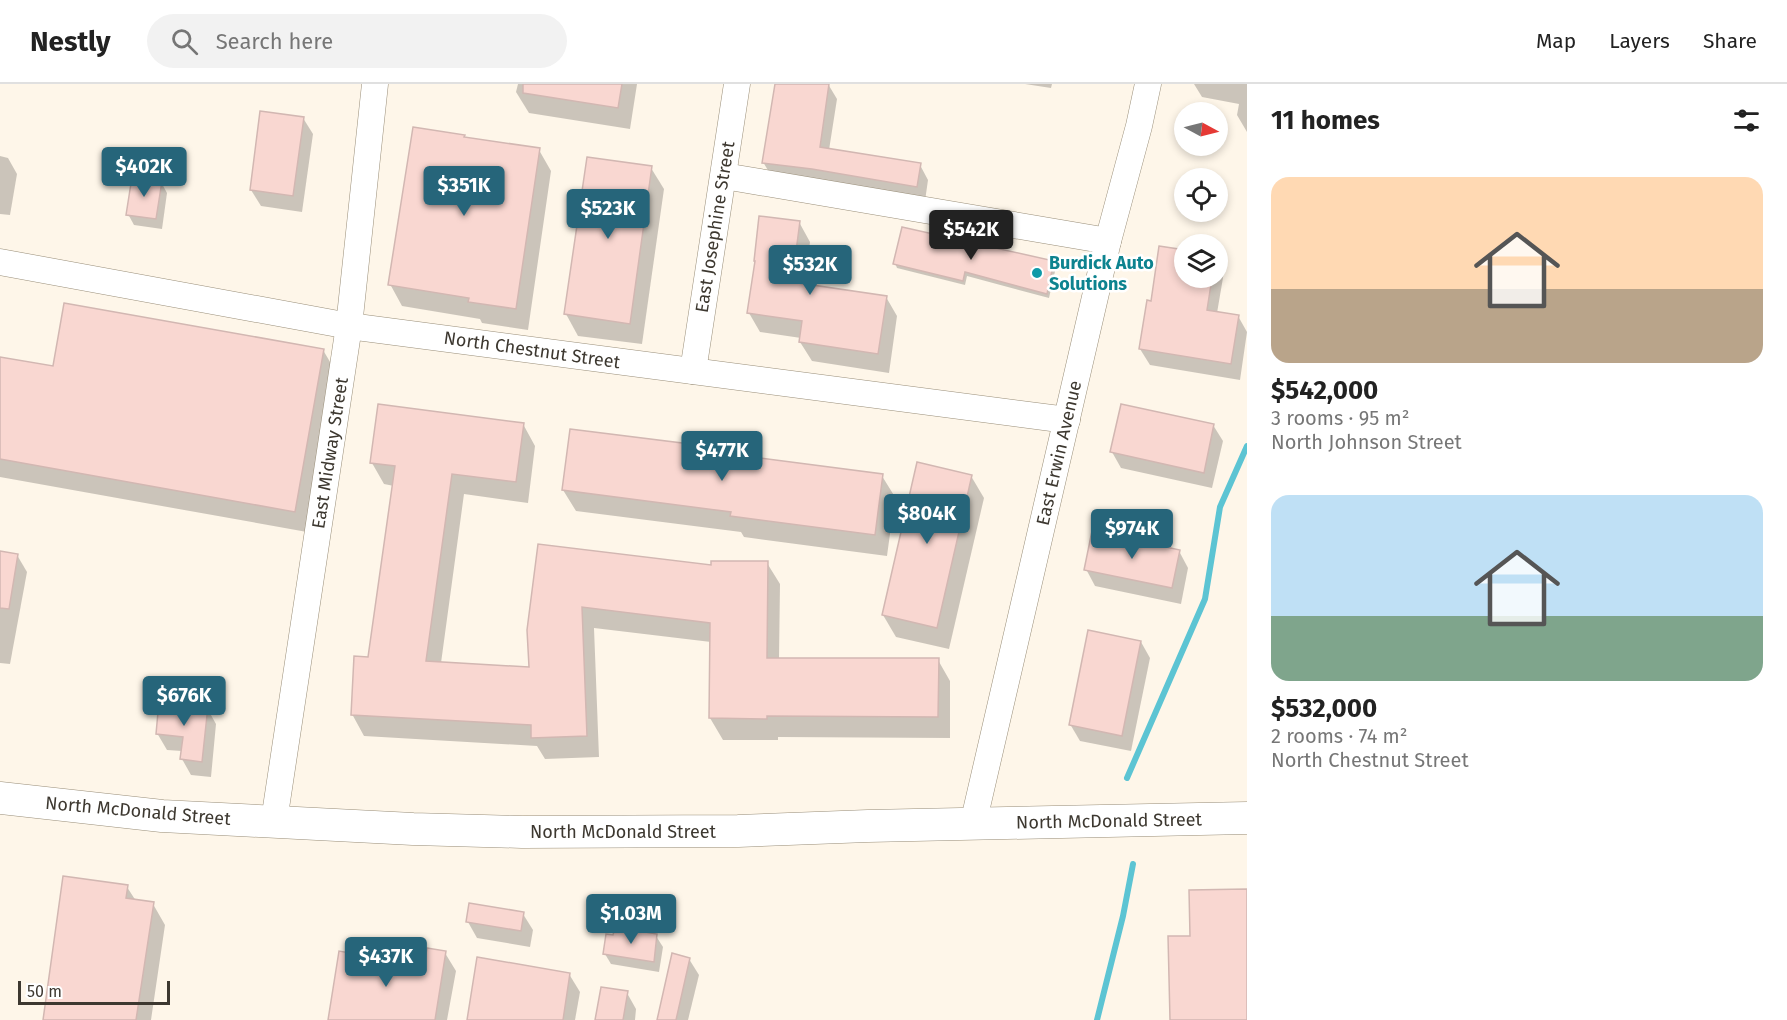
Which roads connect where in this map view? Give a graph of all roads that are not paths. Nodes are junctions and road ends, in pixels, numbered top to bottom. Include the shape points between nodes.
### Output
1 (375, 84) edge
2 (737, 84) edge
3 (1148, 84) edge
4 (724, 176) junction
5 (1108, 241) junction
6 (0, 262) edge
7 (349, 326) junction
8 (693, 371) junction
9 (1067, 420) junction
10 (0, 798) edge
11 (1247, 818) edge
12 (274, 821) junction
13 (973, 824) junction

1 - 7 street, East Midway Street
2 - 4 street, East Josephine Street
3 - 5 street, East Erwin Avenue
4 - 5 street
4 - 8 street, East Josephine Street
5 - 9 street, East Erwin Avenue
6 - 7 street, North Chestnut Street
7 - 8 street, North Chestnut Street
7 - 12 street, East Midway Street
8 - 9 street, North Chestnut Street
9 - 13 street, East Erwin Avenue
10 - 12 main road, North McDonald Street via 162,816
11 - 13 main road, North McDonald Street
12 - 13 main road, North McDonald Street via 413,829 609,833

